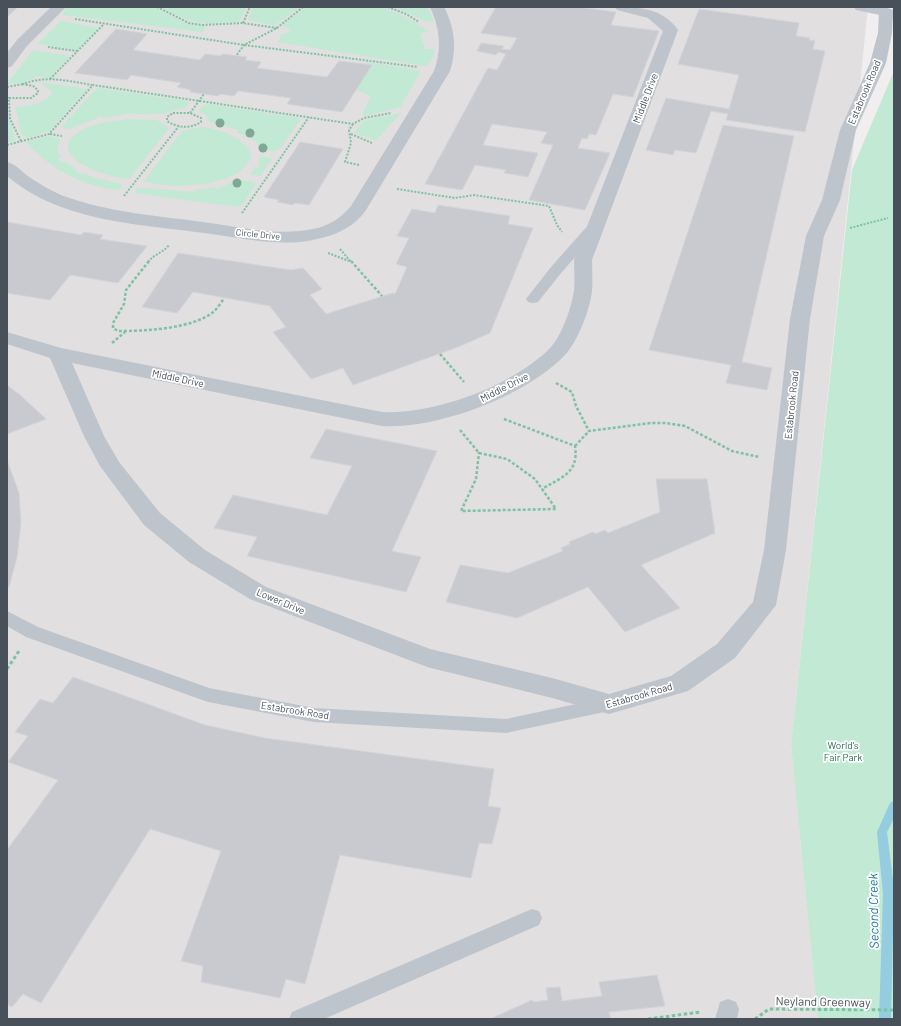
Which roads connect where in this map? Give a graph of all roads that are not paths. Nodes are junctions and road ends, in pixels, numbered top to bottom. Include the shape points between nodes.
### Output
1 (437, 7) edge
2 (622, 7) edge
3 (860, 7) edge
4 (57, 10) edge
5 (889, 11) edge
6 (7, 63) edge
7 (7, 167) edge
8 (598, 222) junction
9 (533, 299) dead end
10 (7, 338) edge
11 (58, 354) junction
12 (7, 618) edge
13 (609, 704) junction
14 (532, 918) dead end
15 (300, 1019) edge

1 - 7 street, Circle Drive via 448,41 448,54 442,70 364,199 348,220 326,231 281,237 159,222 109,213 54,198 32,188
2 - 8 street, Middle Drive via 653,15 671,30
3 - 5 main road
4 - 6 street via 22,43
5 - 13 street, Estabrook Road via 878,63 848,130 831,200 816,236 800,319 775,550 764,605 726,651 679,684
8 - 9 lane
8 - 11 street, Middle Drive via 583,260 583,291 573,326 559,350 530,374 482,400 423,417 382,420
10 - 11 street, Middle Drive
11 - 13 street, Lower Drive via 94,436 111,466 152,520 197,556 258,593 426,658
12 - 13 lane, Estabrook Road via 32,632 208,695 314,715 506,726
14 - 15 lane

